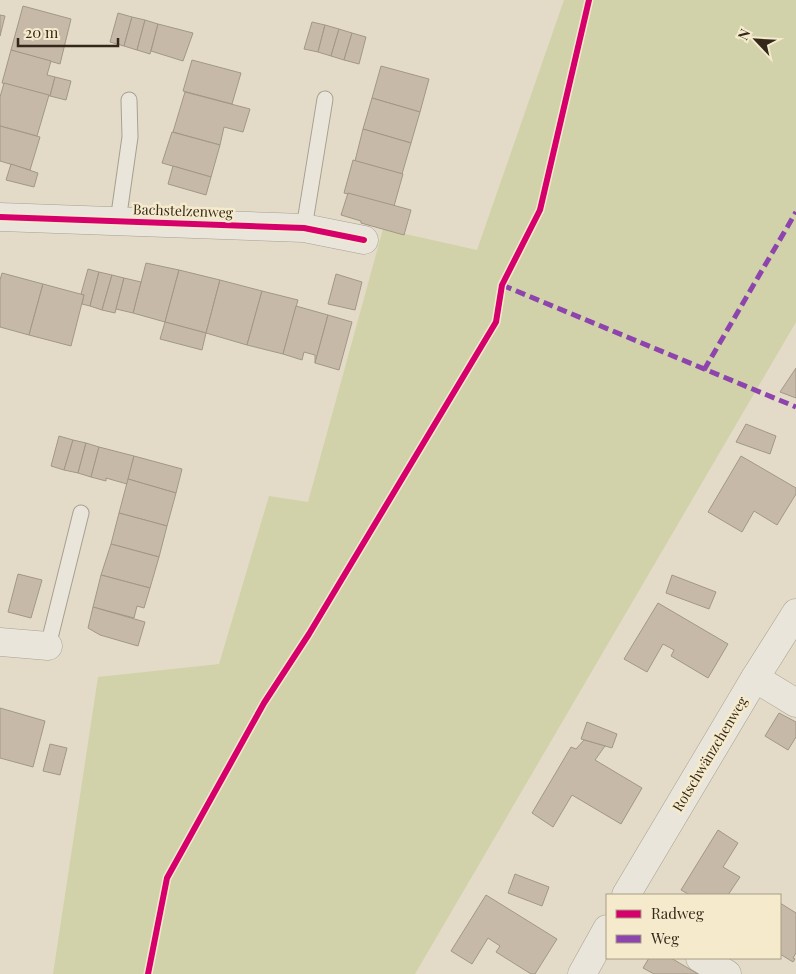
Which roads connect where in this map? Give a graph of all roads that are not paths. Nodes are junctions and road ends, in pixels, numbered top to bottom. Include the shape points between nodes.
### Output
1 (325, 98) dead end
2 (129, 100) dead end
3 (0, 217) edge
4 (118, 221) junction
5 (304, 228) junction
6 (364, 240) dead end
7 (80, 513) dead end
8 (796, 613) edge
9 (0, 642) edge
10 (48, 646) joint
11 (755, 678) junction
12 (796, 703) edge
13 (627, 894) edge
14 (606, 931) edge
15 (702, 959) edge
16 (582, 974) edge
17 (727, 974) edge

1 - 5 lane
2 - 4 lane, Bachstelzenweg via 130,137
3 - 4 street, Bachstelzenweg
4 - 5 street, Bachstelzenweg
5 - 6 street, Bachstelzenweg
7 - 10 lane
8 - 11 street, Rotschwänzchenweg
9 - 10 street
11 - 12 street
11 - 13 street, Rotschwänzchenweg
14 - 16 street
15 - 17 street

